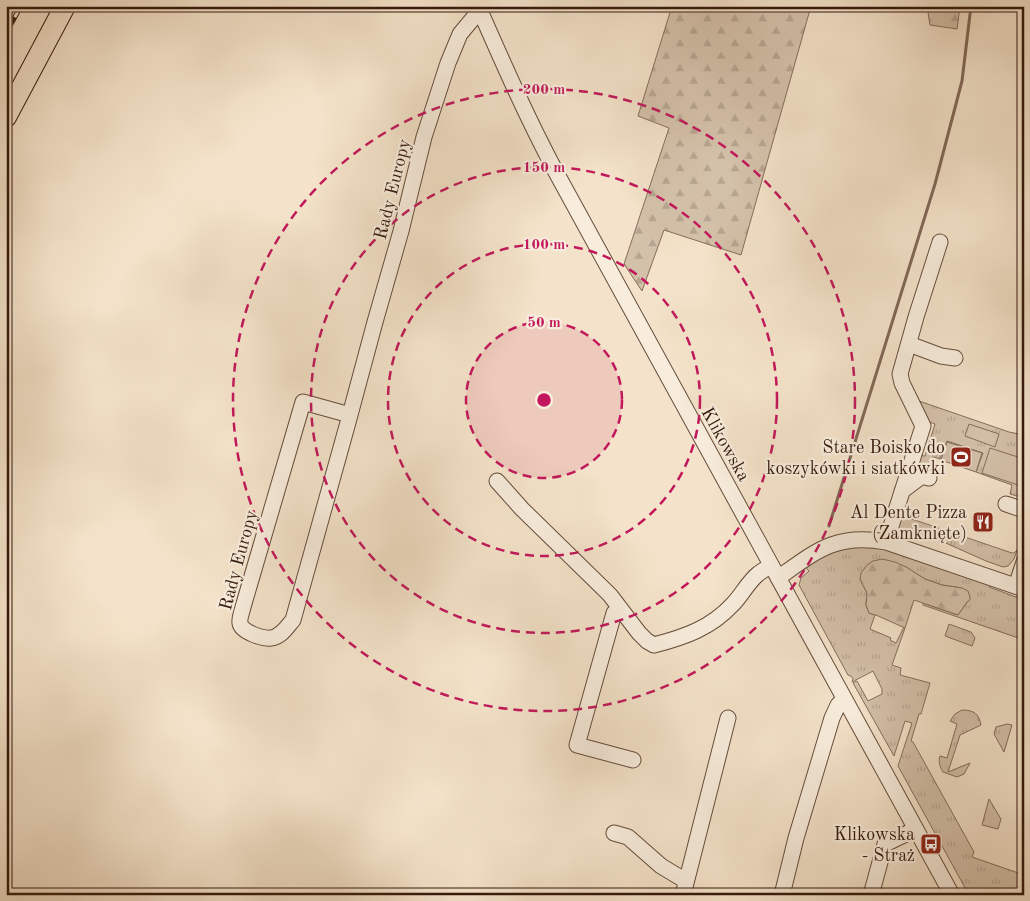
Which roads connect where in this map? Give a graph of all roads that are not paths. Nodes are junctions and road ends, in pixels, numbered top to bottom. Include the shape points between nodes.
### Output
1 (65, 6) edge
2 (479, 8) edge
3 (6, 117) edge
4 (940, 242) dead end
5 (909, 344) junction
6 (955, 358) dead end
7 (350, 415) junction
8 (909, 469) junction
9 (497, 481) dead end
10 (902, 490) junction
11 (1024, 502) edge
12 (1024, 510) edge
13 (886, 542) junction
14 (1024, 562) edge
15 (775, 572) junction
16 (1020, 588) edge
17 (619, 607) junction
18 (844, 699) junction
19 (728, 718) dead end
20 (633, 760) dead end
21 (916, 829) junction
22 (614, 833) dead end
23 (685, 888) edge
24 (782, 895) edge
25 (871, 895) edge
26 (952, 895) edge

1 - 3 main road
2 - 7 street, Rady Europy via 460,34 424,137
2 - 15 street, Klikowska via 544,150
4 - 5 street
5 - 6 street
5 - 8 street via 900,374 924,426
7 - 7 street, Rady Europy via 293,620 283,632 272,638 243,630 240,624 243,607 303,402
8 - 10 street
8 - 10 street via 915,468 930,475 922,476
9 - 17 street via 610,594
10 - 13 street
11 - 12 street via 1007,500
13 - 15 street via 857,540 829,545
13 - 16 street
14 - 16 street
15 - 17 street via 757,574 734,604 700,630 661,644 647,641
15 - 18 street, Klikowska
17 - 20 street via 614,613 578,745
18 - 21 street, Klikowska
18 - 24 street via 832,718
19 - 23 street
21 - 25 street via 885,844
21 - 26 street, Klikowska
22 - 23 street via 628,837

